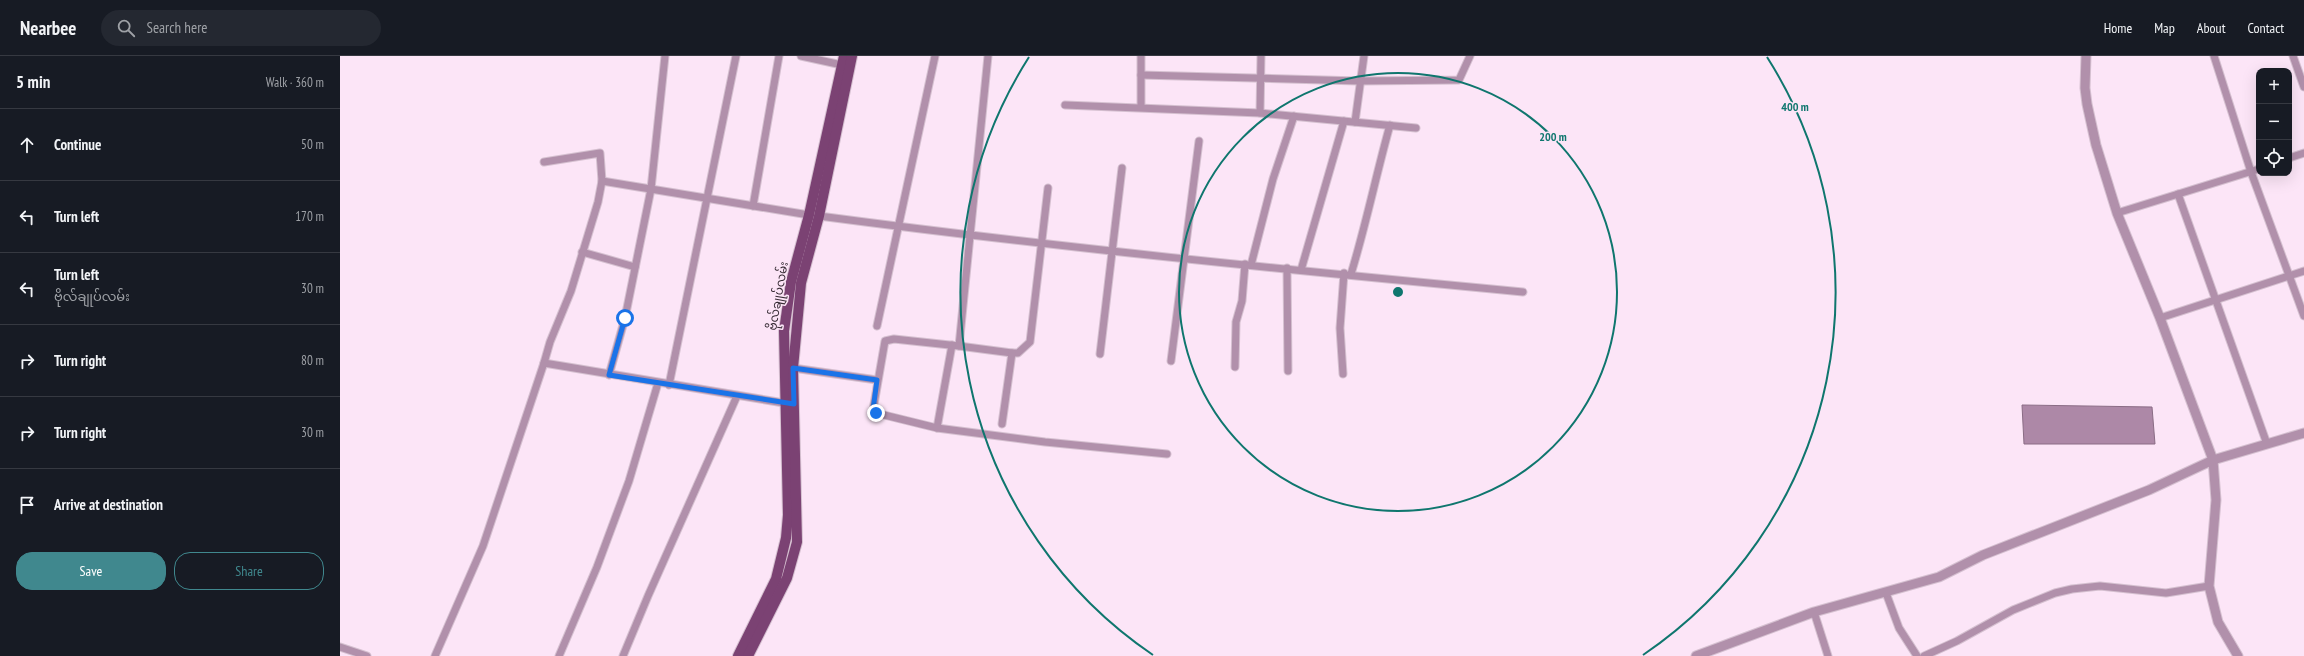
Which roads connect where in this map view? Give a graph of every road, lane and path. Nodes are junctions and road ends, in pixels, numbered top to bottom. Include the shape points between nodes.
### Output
1 (664, 56) edge
2 (736, 56) edge
3 (779, 56) edge
4 (801, 56) edge
5 (852, 56) edge
6 (935, 56) edge
7 (988, 56) edge
8 (1141, 56) edge
9 (1261, 56) edge
10 (1364, 56) edge
11 (1470, 56) edge
12 (2086, 56) edge
13 (2214, 56) edge
14 (2293, 56) edge
15 (843, 61) edge
16 (1141, 75) junction
17 (1261, 78) junction
18 (1359, 81) junction
19 (2304, 87) edge
20 (1065, 105) dead end
21 (1140, 107) junction
22 (1260, 113) junction
23 (1294, 116) junction
24 (1344, 121) junction
25 (1355, 122) junction
26 (1390, 126) junction
27 (1416, 128) dead end
28 (1200, 141) dead end
29 (2304, 153) edge
30 (2292, 157) edge
31 (544, 162) dead end
32 (1122, 168) dead end
33 (2256, 170) edge
34 (2251, 172) junction
35 (602, 181) junction
36 (1048, 188) dead end
37 (651, 189) junction
38 (2178, 194) junction
39 (707, 200) junction
40 (753, 206) junction
41 (2117, 213) junction
42 (809, 215) junction
43 (820, 216) junction
44 (898, 226) junction
45 (971, 236) junction
46 (1043, 244) junction
47 (582, 252) junction
48 (1111, 252) junction
49 (1183, 259) junction
50 (1248, 265) junction
51 (635, 267) junction
52 (1287, 268) junction
53 (1301, 270) junction
54 (2304, 271) edge
55 (1347, 274) junction
56 (2290, 275) junction
57 (1523, 292) dead end
58 (2216, 299) junction
59 (2304, 316) edge
60 (2160, 318) junction
61 (877, 326) dead end
62 (956, 345) junction
63 (1012, 353) junction
64 (1100, 354) dead end
65 (1171, 362) dead end
66 (544, 363) junction
67 (1234, 367) dead end
68 (793, 368) junction
69 (1288, 371) dead end
70 (1343, 374) dead end
71 (609, 375) junction
72 (877, 380) junction
73 (658, 383) junction
74 (669, 385) junction
75 (737, 396) junction
76 (789, 404) junction
77 (1002, 424) dead end
78 (937, 428) junction
79 (2304, 433) edge
80 (2267, 444) junction
81 (1167, 454) dead end
82 (2213, 460) junction
83 (2209, 586) junction
84 (1886, 593) junction
85 (1814, 612) junction
86 (340, 647) edge
87 (367, 656) edge
88 (435, 656) edge
89 (559, 656) edge
90 (623, 656) edge
91 (738, 656) edge
92 (748, 656) edge
93 (1696, 656) edge
94 (1828, 656) edge
95 (1917, 656) edge
96 (1924, 656) edge
97 (2238, 656) edge

1 - 37 street
2 - 39 street
3 - 40 street
4 - 15 street
5 - 43 main road, ဗိုလ်ချုပ်လမ်း
6 - 44 street
7 - 45 street
8 - 16 street
9 - 17 street
10 - 18 street
11 - 18 street via 1459,80
12 - 41 street via 2087,104 2096,145
13 - 34 street
14 - 19 street
15 - 42 main road, ဗိုလ်ချုပ်လမ်း
16 - 17 street
16 - 21 street
17 - 18 street
17 - 22 street
18 - 25 street
20 - 21 street
21 - 22 street
22 - 23 street
23 - 24 street
23 - 50 street
24 - 25 street
24 - 53 street
25 - 26 street
26 - 27 street
26 - 55 street via 1365,227
28 - 49 street
29 - 30 street
31 - 35 street via 600,153
32 - 48 street
33 - 34 street
34 - 38 street
34 - 56 street
35 - 37 street
35 - 47 street
36 - 46 street
37 - 39 street
37 - 51 street
38 - 41 street
38 - 58 street
39 - 40 street
39 - 74 street
40 - 42 street
41 - 60 street
42 - 76 main road, ဗိုလ်ချုပ်လမ်း via 791,282 784,331
43 - 44 street
43 - 68 main road, ဗိုလ်ချုပ်လမ်း via 801,283
44 - 45 street
44 - 61 street
45 - 46 street
45 - 62 street
46 - 48 street
46 - 63 street via 1030,342 1018,353
47 - 51 street
47 - 66 street via 571,291
48 - 49 street
48 - 64 street
49 - 50 street
49 - 65 street
50 - 52 street
50 - 67 street via 1236,322
51 - 71 street via 625,318
52 - 53 street
52 - 69 street
53 - 55 street
54 - 56 street
55 - 57 street
55 - 70 street via 1340,328
56 - 58 street
56 - 59 street
58 - 60 street
58 - 80 street
60 - 82 street
62 - 63 street
62 - 72 street via 894,339 884,341
62 - 78 street
63 - 77 street
66 - 71 street
66 - 88 street via 483,546
68 - 72 street
68 - 76 main road, ဗိုလ်ချုပ်လမ်း
71 - 73 street
72 - 78 street via 873,404 876,413
73 - 74 street
73 - 89 street via 629,481 597,567
74 - 75 street
75 - 76 street
75 - 90 street
76 - 91 main road, ဗိုလ်ချုပ်လမ်း via 788,515 784,546 776,579
76 - 92 main road, ဗိုလ်ချုပ်လမ်း via 797,542 787,578
78 - 81 street
79 - 80 street
80 - 82 street
82 - 83 street via 2216,500
82 - 84 street via 2149,490 1983,555 1939,577
83 - 96 street via 2166,594 2100,586 2066,590 2013,610 1957,642
83 - 97 street via 2218,622
84 - 85 street
84 - 95 street via 1899,628
85 - 93 street
85 - 94 street
86 - 87 street

